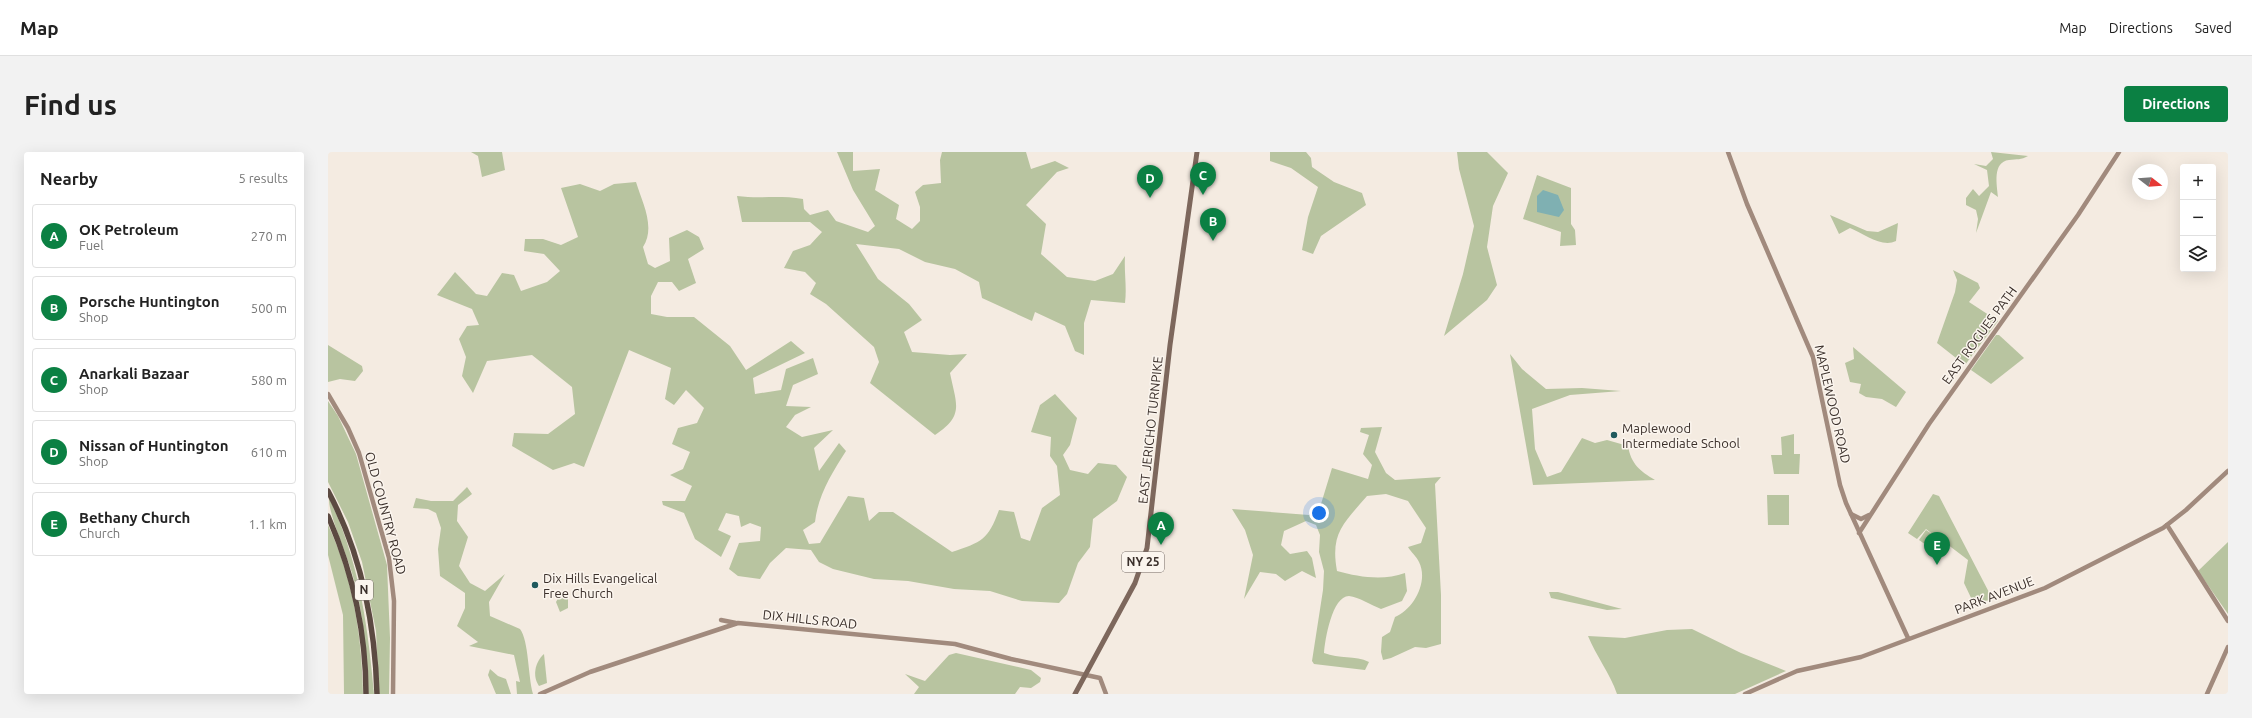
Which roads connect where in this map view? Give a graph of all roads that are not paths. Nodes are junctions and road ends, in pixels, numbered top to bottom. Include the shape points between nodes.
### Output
1 (1197, 152) edge
2 (1728, 152) edge
3 (2119, 152) edge
4 (328, 394) edge
5 (2228, 471) edge
6 (328, 491) edge
7 (1850, 512) junction
8 (1871, 515) junction
9 (328, 516) edge
10 (2167, 525) junction
11 (1859, 533) junction
12 (721, 620) dead end
13 (2228, 621) edge
14 (738, 623) junction
15 (1908, 638) junction
16 (2228, 647) edge
17 (1086, 674) junction
18 (366, 694) edge
19 (377, 694) edge
20 (393, 694) edge
21 (540, 694) edge
22 (1074, 694) edge
23 (1106, 694) edge
24 (1745, 694) edge
25 (2207, 694) edge

1 - 17 main road, EAST JERICHO TURNPIKE / NY 25 via 1170,345 1147,548 1135,583
2 - 7 street, MAPLEWOOD ROAD via 1747,204 1813,356 1840,485
3 - 8 street, EAST ROGUES PATH via 2078,215 1929,424
4 - 20 street, OLD COUNTRY ROAD via 359,453 389,558 394,601
5 - 10 street, PARK AVENUE
6 - 19 highway, N via 351,542 362,577 372,633
7 - 8 street via 1859,518
7 - 11 street, MAPLEWOOD ROAD
8 - 11 street, EAST ROGUES PATH
9 - 18 highway, N via 342,548 356,596
10 - 13 street
10 - 15 street, PARK AVENUE via 2045,588
11 - 15 street, MAPLEWOOD ROAD
12 - 14 street
14 - 17 street, DIX HILLS ROAD via 955,644 1011,659
14 - 21 street, DIX HILLS ROAD via 590,672
15 - 24 street, PARK AVENUE via 1861,657 1797,671
16 - 25 street
17 - 22 main road, EAST JERICHO TURNPIKE / NY 25
17 - 23 street, DIX HILLS ROAD via 1100,678

